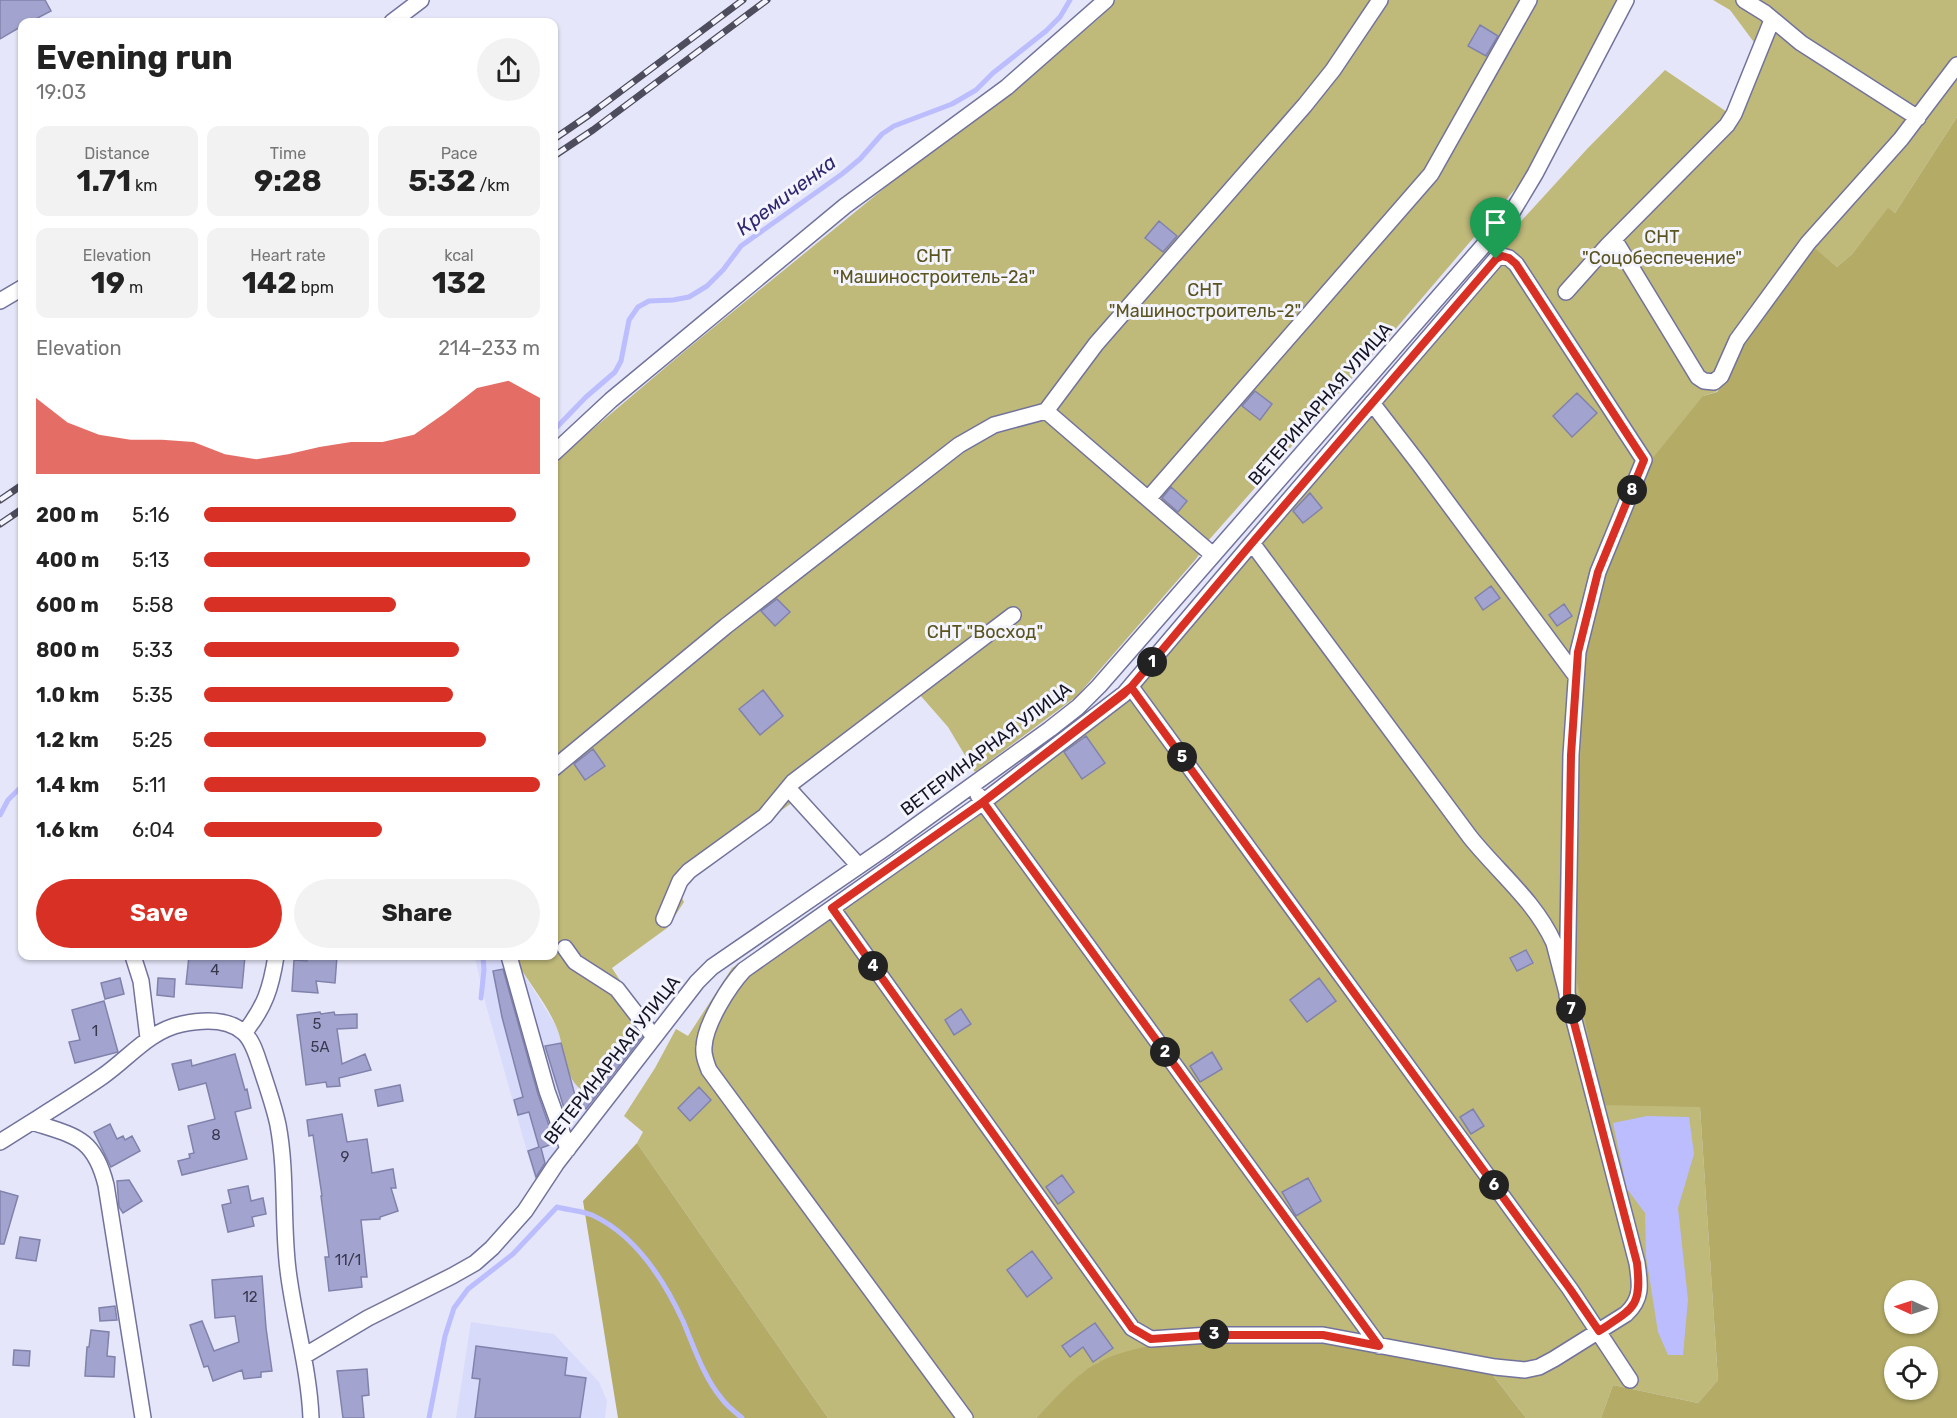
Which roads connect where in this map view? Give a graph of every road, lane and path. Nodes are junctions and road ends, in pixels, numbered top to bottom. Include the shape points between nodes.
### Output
1 (421, 0) edge
2 (1106, 0) edge
3 (1380, 0) edge
4 (1529, 0) edge
5 (1626, 0) edge
6 (1750, 1) edge
7 (397, 18) edge
8 (1772, 20) junction
9 (1957, 65) edge
10 (1918, 118) junction
11 (1614, 239) junction
12 (18, 290) edge
13 (1566, 292) dead end
14 (0, 301) edge
15 (1372, 403) junction
16 (1046, 411) junction
17 (558, 449) edge
18 (1148, 499) junction
19 (1252, 543) junction
20 (1213, 555) junction
21 (1013, 615) dead end
22 (1576, 676) junction
23 (1131, 687) junction
24 (558, 765) edge
25 (971, 786) junction
26 (788, 788) junction
27 (983, 802) junction
28 (859, 866) junction
29 (832, 908) junction
30 (664, 919) dead end
31 (565, 948) dead end
32 (134, 960) edge
33 (275, 960) edge
34 (510, 960) edge
35 (1567, 996) junction
36 (244, 1032) junction
37 (654, 1037) junction
38 (148, 1038) junction
39 (32, 1122) junction
40 (0, 1142) edge
41 (568, 1149) junction
42 (1599, 1331) junction
43 (1379, 1346) junction
44 (304, 1356) junction
45 (1630, 1380) dead end
46 (143, 1418) edge
47 (311, 1418) edge
48 (965, 1418) edge

1 - 7 street
2 - 17 street via 980,108 836,213 611,400
3 - 16 street via 1312,97 1096,344
4 - 18 street via 1431,174
5 - 20 street, ВЕТЕРИНАРНАЯ УЛИЦА via 1510,214
6 - 8 street
8 - 10 street
8 - 11 street via 1727,126
9 - 10 street
10 - 11 street via 1808,243 1737,340 1721,376 1714,382 1698,377
11 - 13 street
12 - 14 street
15 - 19 street
15 - 22 street
15 - 22 street via 1496,259 1502,256 1516,264 1644,460 1598,572 1578,652
16 - 18 street
16 - 24 street via 994,425 958,445 726,626
18 - 20 street
19 - 23 street
19 - 35 street via 1470,837 1536,911 1554,943
20 - 25 street, ВЕТЕРИНАРНАЯ УЛИЦА via 1078,707
21 - 26 street
22 - 35 street
23 - 27 street
23 - 42 street
25 - 27 street
25 - 28 street, ВЕТЕРИНАРНАЯ УЛИЦА
26 - 28 street
26 - 30 street via 765,816 689,871 680,881
27 - 29 street
27 - 43 street
28 - 37 street, ВЕТЕРИНАРНАЯ УЛИЦА via 712,967
29 - 43 street via 1132,1328 1151,1339 1323,1335
29 - 48 street via 736,978 706,1035 704,1059
31 - 37 street via 575,962 617,989
32 - 38 street
33 - 36 street via 264,1005
34 - 41 street via 547,1091
35 - 42 street via 1639,1280 1635,1305
36 - 38 street via 216,1021 199,1022 163,1029
36 - 44 street via 253,1046 278,1125 287,1267
37 - 41 street, ВЕТЕРИНАРНАЯ УЛИЦА
38 - 39 street via 104,1075
39 - 40 street
39 - 46 street via 87,1144 102,1170
41 - 44 street, ВЕТЕРИНАРНАЯ УЛИЦА via 509,1231 475,1263
42 - 43 street via 1554,1359 1525,1370
42 - 45 street
44 - 47 street

